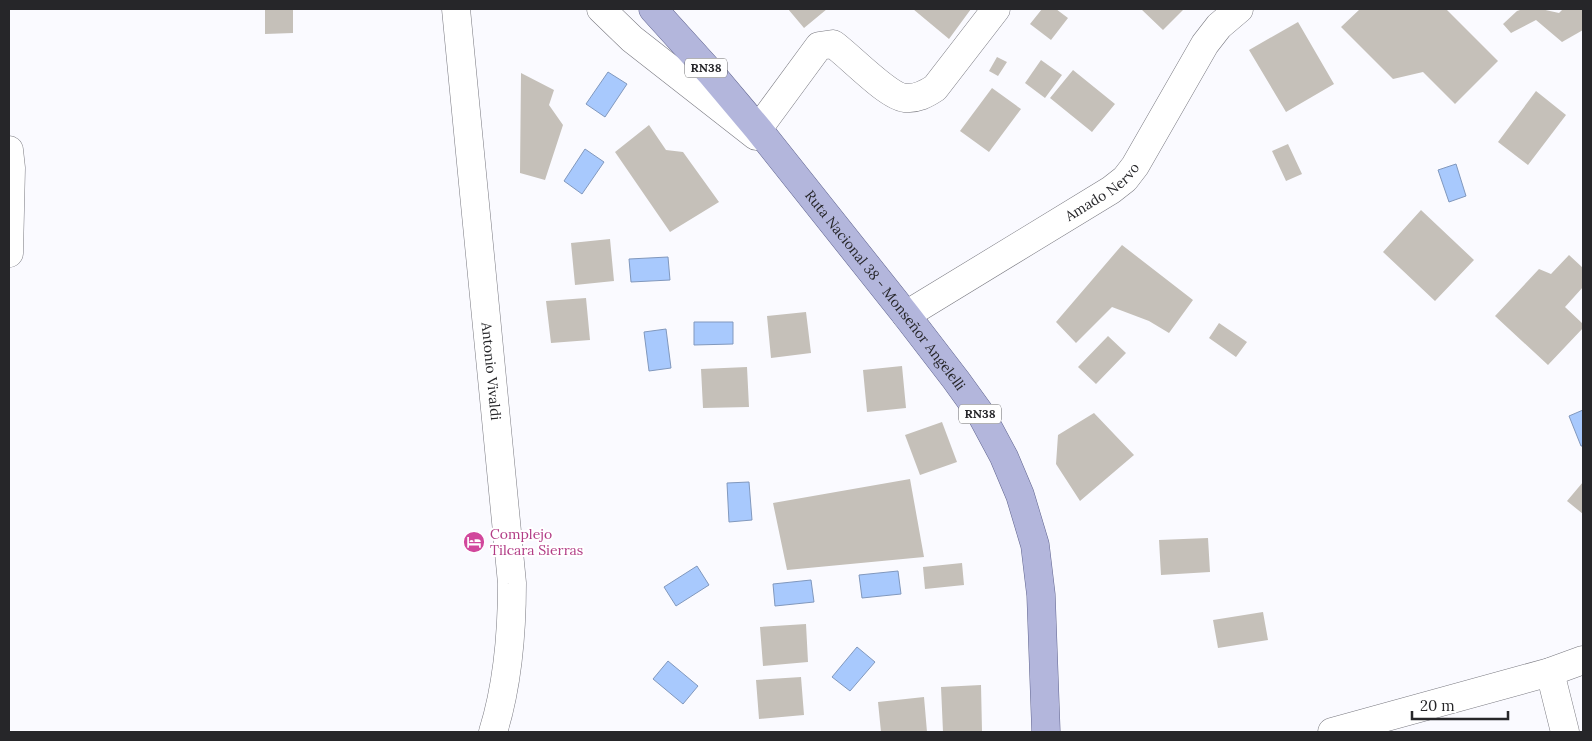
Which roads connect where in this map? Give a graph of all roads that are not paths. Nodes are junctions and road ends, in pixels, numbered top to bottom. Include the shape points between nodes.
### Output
1 (456, 9) edge
2 (601, 9) edge
3 (654, 9) edge
4 (996, 9) edge
5 (1239, 9) edge
6 (758, 129) junction
7 (9, 150) edge
8 (777, 153) junction
9 (9, 253) edge
10 (906, 315) junction
11 (1583, 660) edge
12 (1550, 672) junction
13 (493, 732) edge
14 (1046, 732) edge
15 (1332, 732) edge
16 (1566, 732) edge

1 - 13 street, Antonio Vivaldi via 512,583 512,632 502,705
2 - 8 street via 632,39
3 - 6 main road, Ruta Nacional 38 - Monseñor Angelelli / RN38
4 - 6 street via 935,88 922,96 905,98 888,91 833,44 819,46
5 - 10 street, Amado Nervo via 1205,44 1126,179
6 - 8 main road, Ruta Nacional 38 - Monseñor Angelelli / RN38
7 - 9 street
8 - 10 main road, Ruta Nacional 38 - Monseñor Angelelli / RN38
10 - 14 main road, Ruta Nacional 38 - Monseñor Angelelli / RN38 via 982,416 1020,495 1035,545 1041,595
11 - 12 street
12 - 15 street
12 - 16 street

